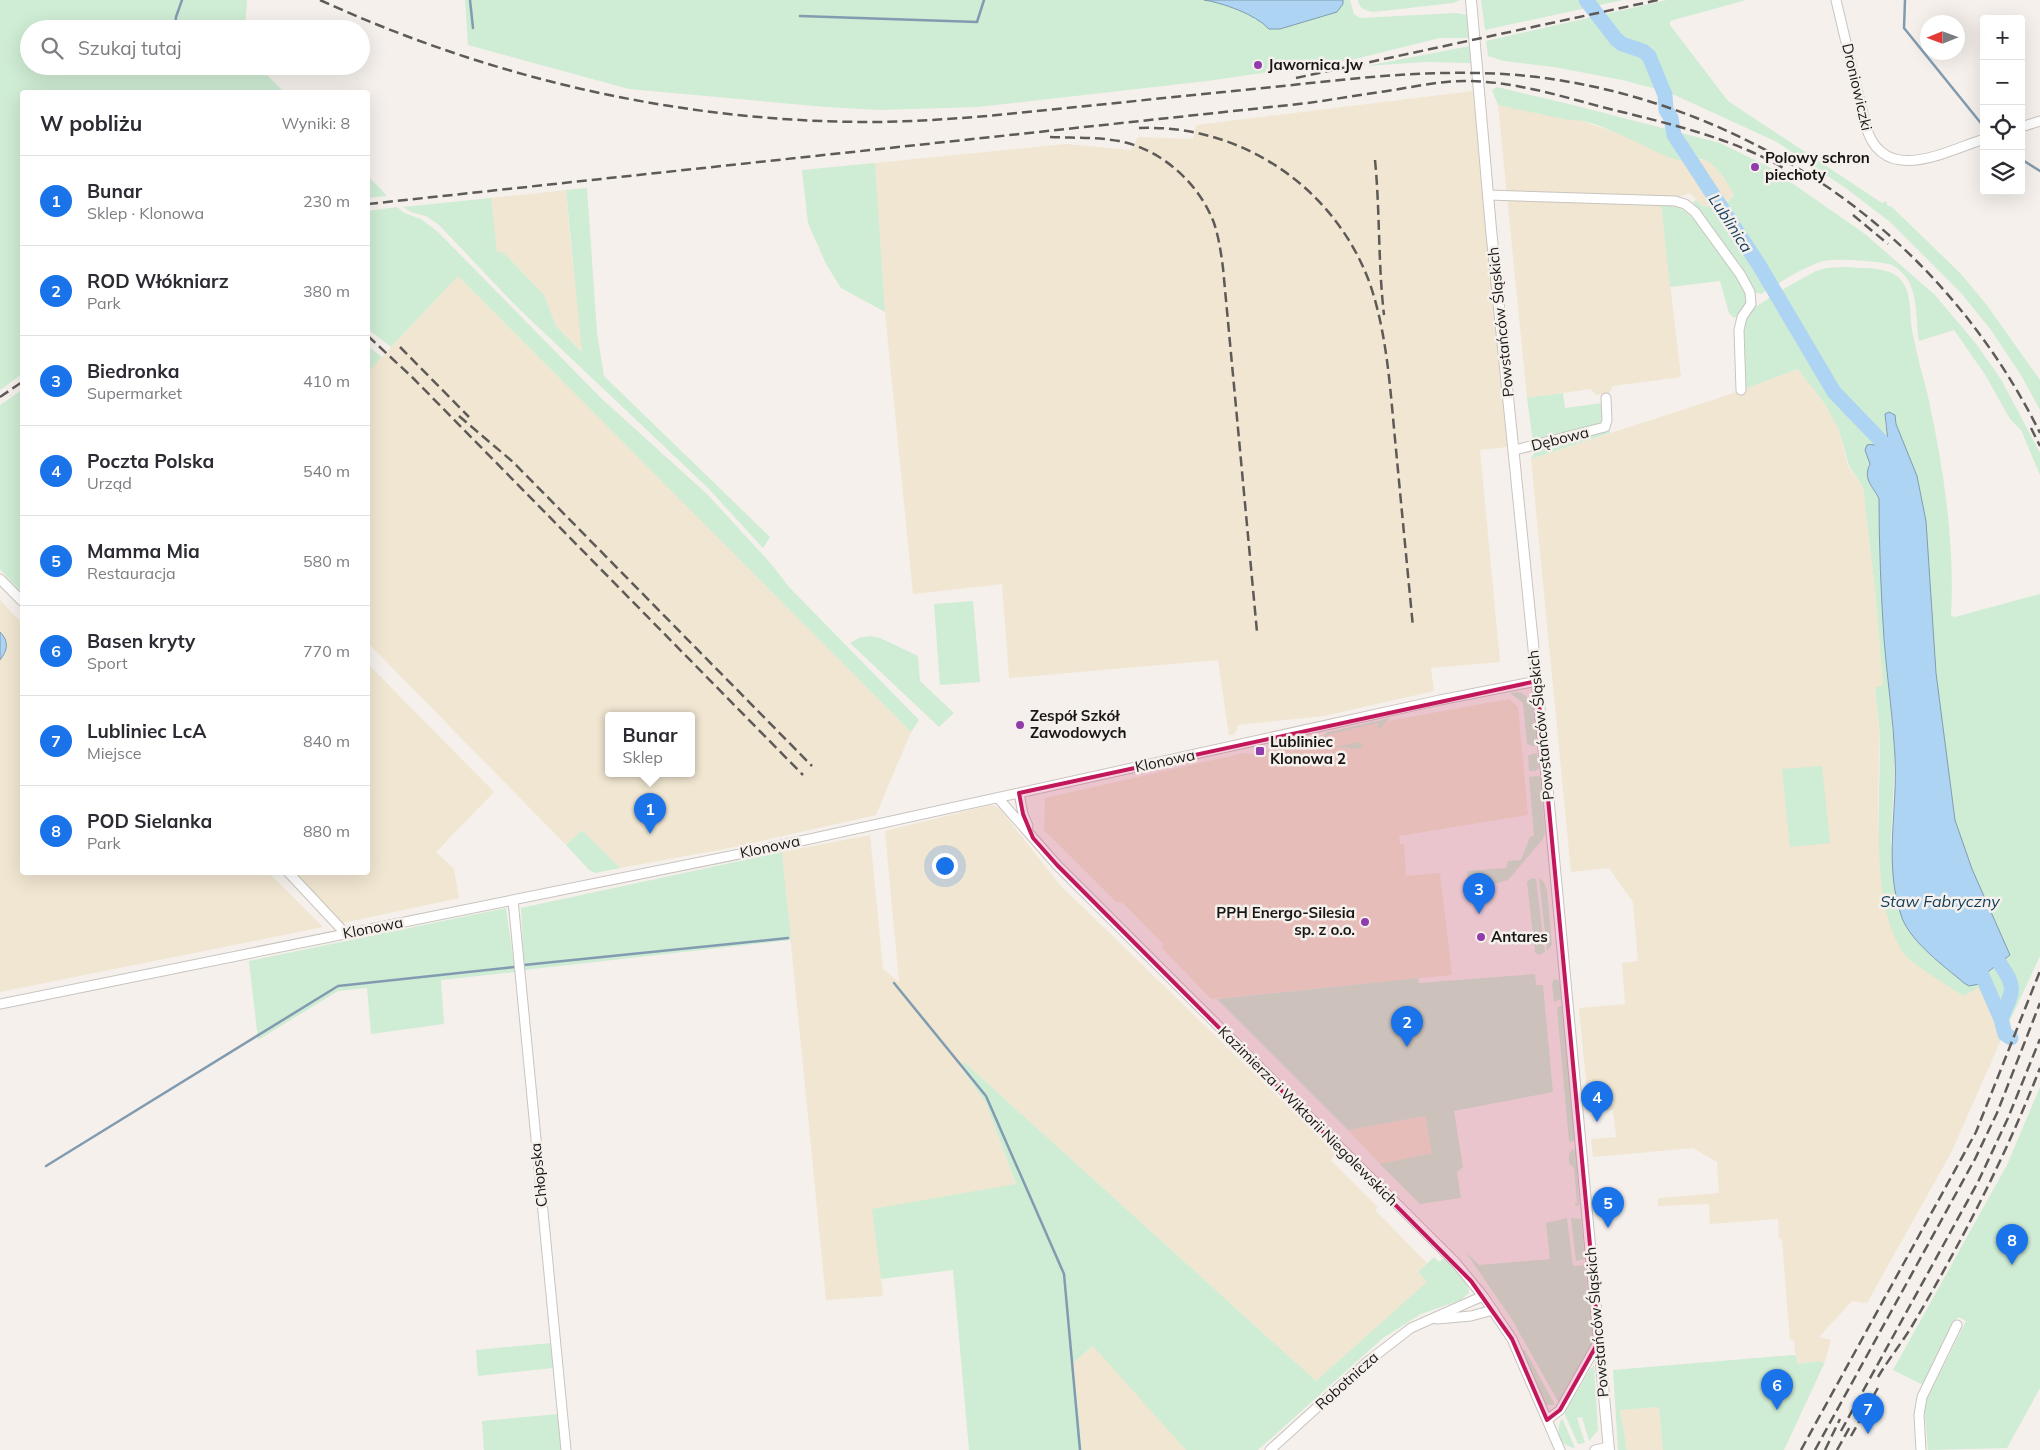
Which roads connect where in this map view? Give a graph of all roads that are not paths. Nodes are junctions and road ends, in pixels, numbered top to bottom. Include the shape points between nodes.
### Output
1 (1471, 0) edge
2 (1836, 0) edge
3 (2040, 121) edge
4 (2025, 126) edge
5 (1980, 140) edge
6 (1488, 195) junction
7 (1741, 390) dead end
8 (1606, 398) dead end
9 (1514, 450) junction
10 (0, 578) edge
11 (20, 600) edge
12 (1537, 681) junction
13 (1019, 793) junction
14 (998, 798) junction
15 (1034, 838) junction
16 (291, 875) edge
17 (513, 900) junction
18 (346, 934) junction
19 (0, 1004) edge
20 (1483, 1296) junction
21 (1493, 1310) junction
22 (1430, 1320) junction
23 (1957, 1325) dead end
24 (1599, 1341) junction
25 (1548, 1420) junction
26 (1609, 1449) edge
27 (566, 1450) edge
28 (1270, 1450) edge
29 (1560, 1450) edge
30 (1596, 1450) edge
31 (1922, 1450) edge

1 - 6 main road, Powstańców Śląskich
2 - 5 street, Droniowiczki via 1866,127 1871,140 1882,153 1898,161 1912,161
3 - 4 street
6 - 7 street via 1675,201 1690,208 1740,274 1752,296 1739,330
6 - 9 main road, Powstańców Śląskich
8 - 9 street, Dębowa via 1605,427
9 - 12 main road, Powstańców Śląskich
10 - 11 street
12 - 13 street, Klonowa
12 - 24 main road, Powstańców Śląskich
13 - 14 street, Klonowa
13 - 15 street via 1022,814
14 - 15 street
14 - 17 street, Klonowa
15 - 20 street, Kazimierza i Wiktorii Niegolewskich via 1063,871 1456,1263
16 - 18 street
17 - 18 street, Klonowa
17 - 27 street, Chłopska
18 - 19 street, Klonowa
20 - 21 street, Kazimierza i Wiktorii Niegolewskich
20 - 22 street, Robotnicza
21 - 22 street, Robotnicza
21 - 25 street, Kazimierza i Wiktorii Niegolewskich via 1518,1350
22 - 28 street, Robotnicza via 1392,1341
23 - 31 street via 1922,1397 1919,1415
24 - 25 street via 1560,1410
24 - 26 main road, Powstańców Śląskich
25 - 29 street, Kazimierza i Wiktorii Niegolewskich
26 - 30 street

